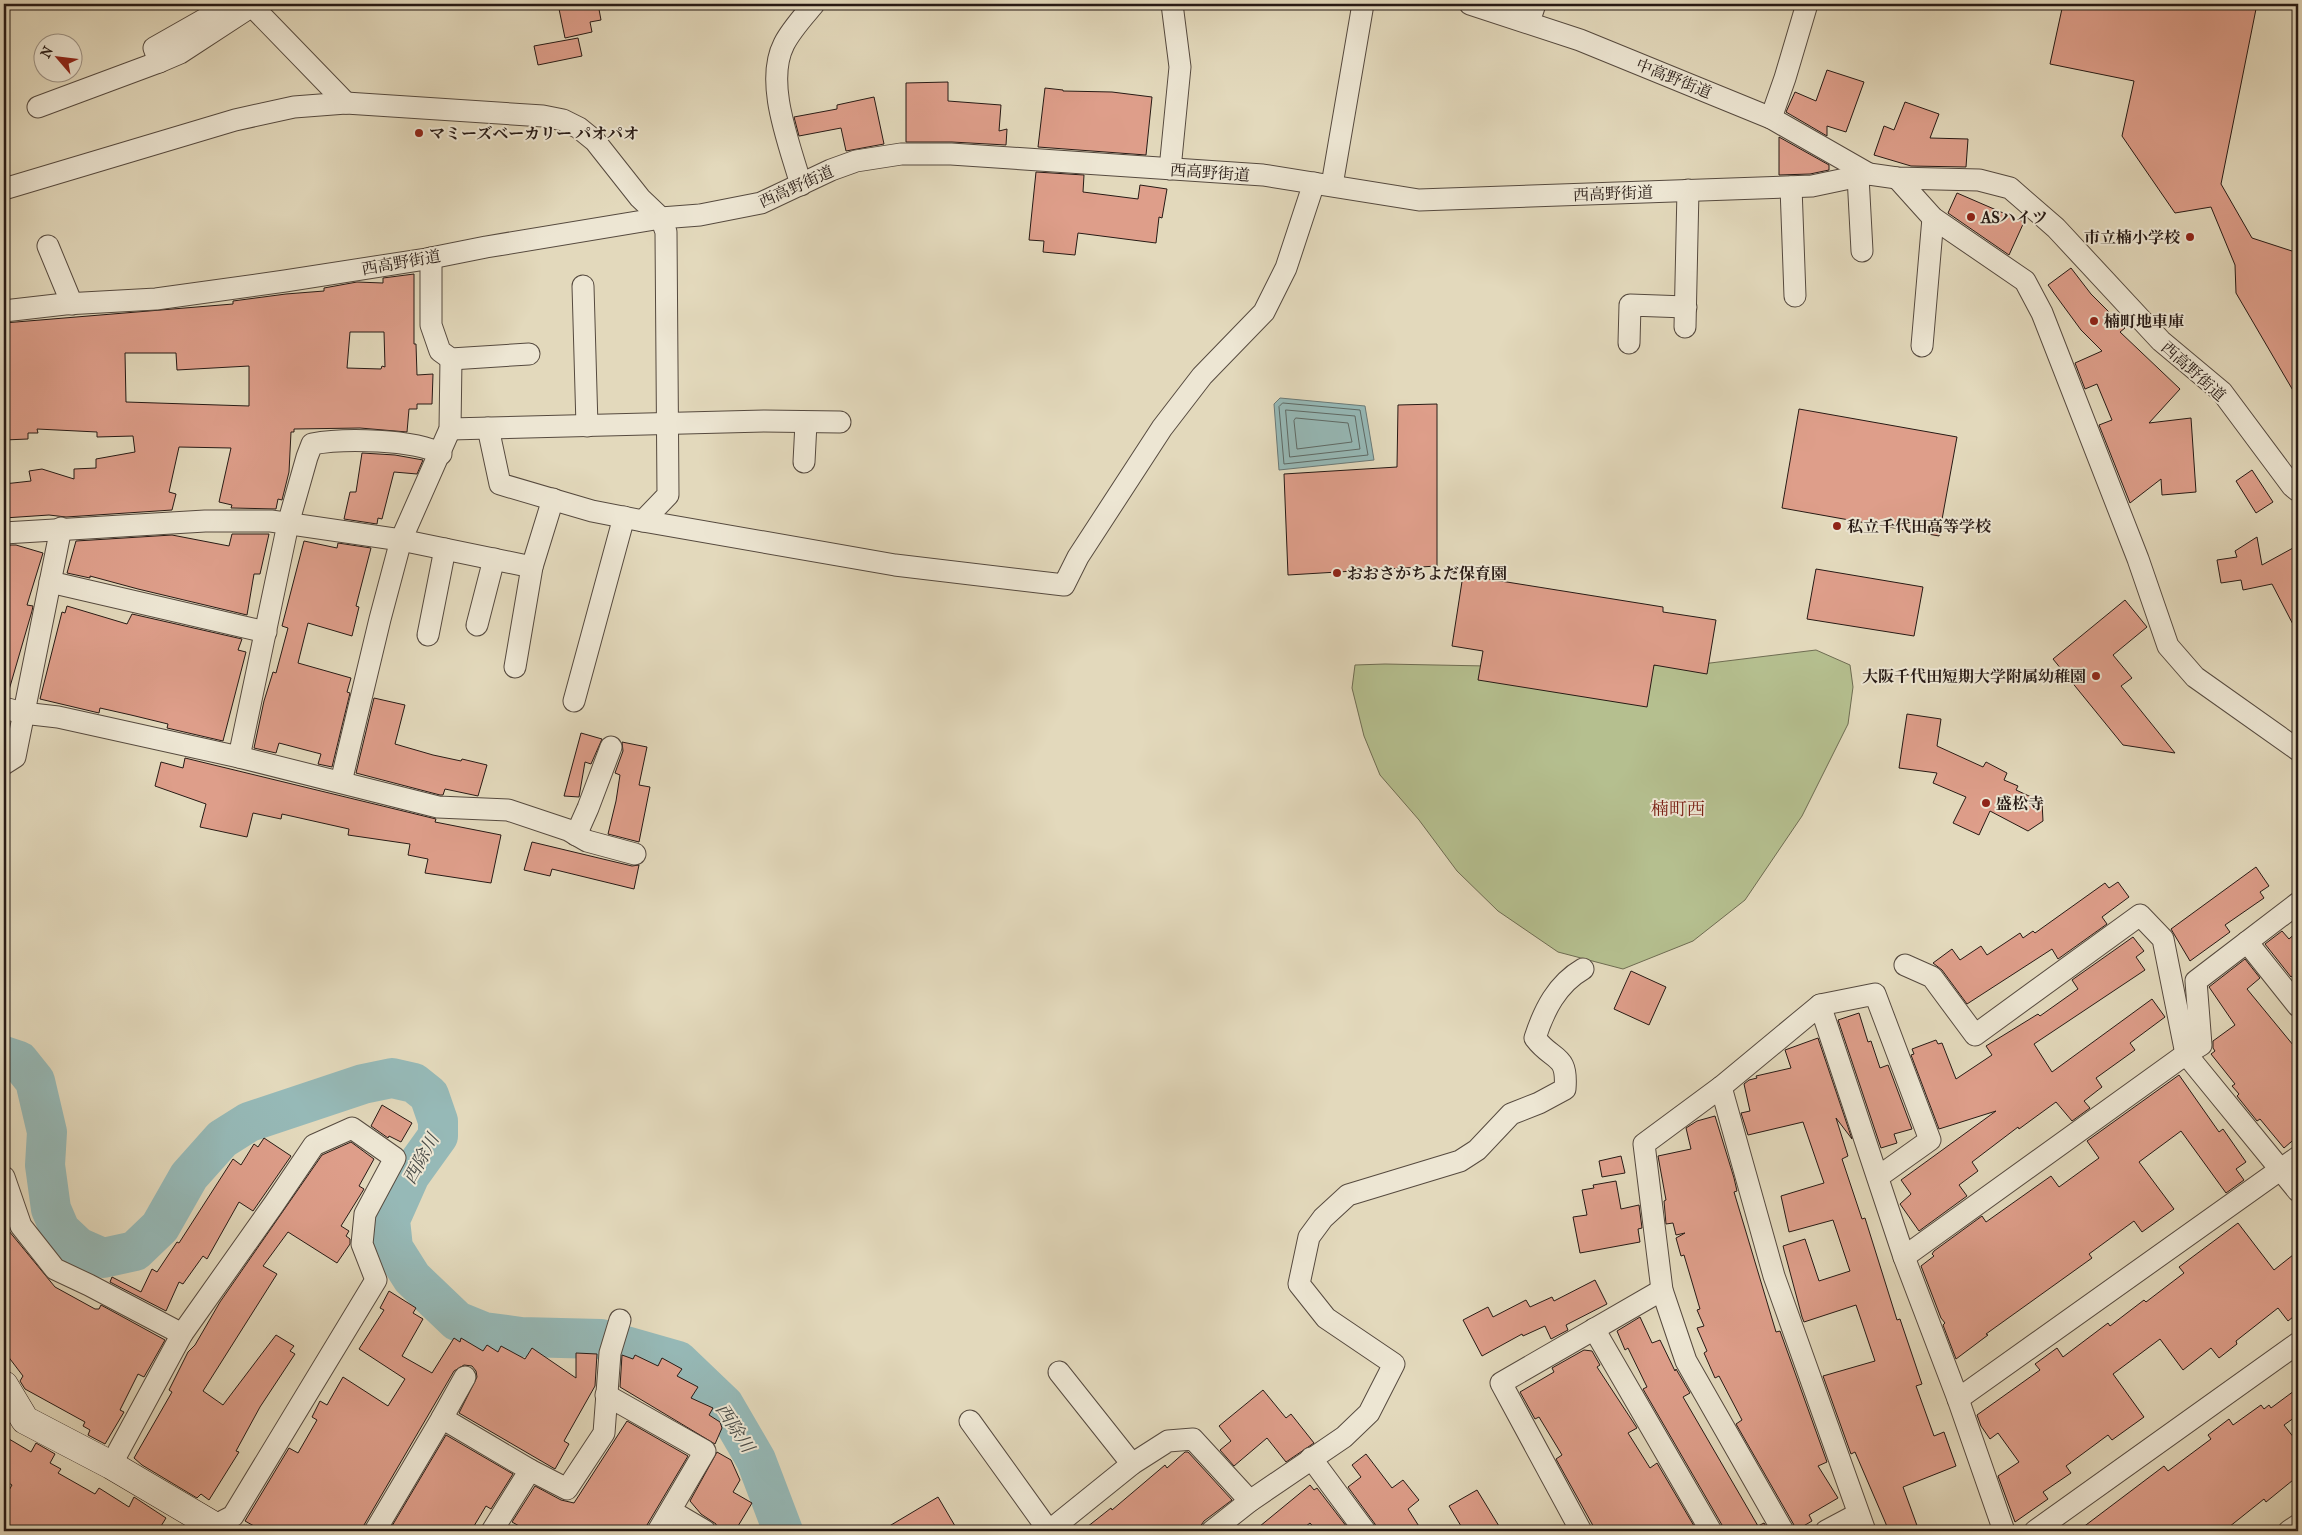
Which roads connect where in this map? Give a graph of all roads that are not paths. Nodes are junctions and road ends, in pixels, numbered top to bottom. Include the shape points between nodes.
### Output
1 (231, 4) edge
2 (814, 4) edge
3 (1172, 4) edge
4 (1363, 4) edge
5 (1470, 4) edge
6 (1807, 4) edge
7 (1532, 13) edge
8 (160, 62) junction
9 (346, 103) junction
10 (38, 107) dead end
11 (1770, 118) junction
12 (1170, 169) junction
13 (1863, 175) junction
14 (1896, 178) junction
15 (1323, 184) junction
16 (801, 185) junction
17 (1791, 187) junction
18 (4, 189) edge
19 (1688, 190) junction
20 (661, 218) junction
21 (1932, 218) junction
22 (48, 246) dead end
23 (1862, 251) dead end
24 (431, 258) junction
25 (583, 286) dead end
26 (1795, 296) dead end
27 (72, 304) junction
28 (4, 311) edge
29 (1629, 343) dead end
30 (1922, 346) dead end
31 (529, 354) dead end
32 (451, 358) junction
33 (840, 422) dead end
34 (806, 423) junction
35 (668, 424) junction
36 (587, 426) junction
37 (488, 428) junction
38 (450, 429) junction
39 (441, 454) junction
40 (804, 462) dead end
41 (2298, 492) edge
42 (553, 500) junction
43 (634, 519) junction
44 (288, 524) junction
45 (61, 528) junction
46 (4, 533) edge
47 (401, 540) junction
48 (445, 549) junction
49 (494, 559) junction
50 (532, 567) junction
51 (50, 582) junction
52 (478, 624) dead end
53 (266, 632) junction
54 (428, 636) dead end
55 (515, 667) dead end
56 (574, 701) dead end
57 (14, 711) edge
58 (611, 747) dead end
59 (2298, 750) edge
60 (239, 757) junction
61 (4, 764) edge
62 (341, 782) junction
63 (576, 835) junction
64 (635, 854) dead end
65 (2298, 903) edge
66 (2247, 942) junction
67 (1905, 965) dead end
68 (1583, 969) dead end
69 (1820, 1005) junction
70 (2298, 1006) edge
71 (2186, 1054) junction
72 (1721, 1087) junction
73 (2289, 1162) edge
74 (4, 1177) edge
75 (1878, 1177) junction
76 (2298, 1191) edge
77 (1904, 1258) junction
78 (1662, 1290) junction
79 (620, 1320) dead end
80 (1594, 1329) junction
81 (182, 1334) junction
82 (2298, 1343) edge
83 (1059, 1372) dead end
84 (465, 1377) dead end
85 (4, 1385) edge
86 (606, 1395) junction
87 (1958, 1399) junction
88 (442, 1418) junction
89 (970, 1421) dead end
90 (1311, 1458) junction
91 (1132, 1464) junction
92 (111, 1465) junction
93 (530, 1470) junction
94 (1250, 1501) junction
95 (671, 1511) junction
96 (1861, 1523) edge
97 (2298, 1525) edge
98 (215, 1530) edge
99 (375, 1531) edge
100 (492, 1531) edge
101 (658, 1531) edge
102 (705, 1531) edge
103 (1049, 1531) edge
104 (1212, 1531) edge
105 (1365, 1531) edge
106 (1581, 1531) edge
107 (1711, 1531) edge
108 (1783, 1531) edge
109 (1826, 1531) edge
110 (2004, 1531) edge
111 (2034, 1531) edge
112 (2289, 1531) edge

1 - 8 street via 154,48
2 - 16 street via 784,44 776,73 778,101
3 - 12 street via 1180,67
4 - 15 street
5 - 7 street, 中高野街道
6 - 11 street
7 - 11 street, 中高野街道 via 1580,40
8 - 9 street via 252,6
8 - 10 street
9 - 18 street via 294,108 235,120
9 - 20 street via 563,120 595,140 640,198
11 - 13 street, 中高野街道
12 - 15 street, 西高野街道 via 1264,175
12 - 16 street, 西高野街道 via 951,154 901,154 856,161
13 - 14 street, 西高野街道
13 - 17 street, 西高野街道
13 - 23 street
14 - 21 street
14 - 41 street, 西高野街道 via 1979,180 2010,188 2056,228 2161,341 2222,392
15 - 19 street, 西高野街道 via 1419,200
15 - 43 street via 1264,312 1202,376 1162,428 1078,557 1064,585 895,564
16 - 20 street, 西高野街道 via 762,204
17 - 19 street, 西高野街道
17 - 26 street
19 - 29 street via 1685,317 1630,304
20 - 24 street, 西高野街道
20 - 35 street via 667,251
21 - 30 street
21 - 59 street via 2025,281 2042,312 2168,646 2195,677
22 - 27 street
24 - 27 street, 西高野街道 via 156,299
24 - 32 street via 432,325 440,351
25 - 36 street
27 - 28 street, 西高野街道
31 - 32 street
32 - 38 street
33 - 34 street
34 - 35 street
34 - 40 street
35 - 36 street
35 - 43 street via 668,495
36 - 37 street
37 - 38 street
37 - 42 street via 500,484
38 - 39 street
39 - 44 street via 431,448 410,444 330,441 312,444
39 - 47 street
42 - 43 street
42 - 50 street
43 - 56 street
44 - 45 street via 205,521
44 - 47 street
44 - 53 street
45 - 46 street
45 - 51 street
47 - 48 street
47 - 62 street
48 - 49 street
48 - 54 street
49 - 50 street
49 - 52 street
50 - 55 street
51 - 53 street
51 - 57 street
53 - 60 street
57 - 60 street via 58,717
57 - 61 street via 15,757
58 - 63 street
60 - 62 street
62 - 63 street via 438,807 508,810
63 - 64 street
65 - 66 street
66 - 70 street
66 - 71 street via 2196,982 2201,1045
67 - 71 street via 1932,977 1975,1034 2140,915 2163,940
68 - 90 street via 1567,978 1554,995 1535,1038 1559,1059 1566,1072 1565,1090 1511,1114 1477,1150 1460,1161 1348,1195 1323,1218 1310,1237 1299,1284 1326,1318 1394,1364 1369,1413 1342,1439
69 - 72 street
69 - 75 street
69 - 75 street via 1875,994 1930,1140
71 - 73 street
71 - 77 street
72 - 78 street via 1644,1144
72 - 96 street via 1774,1276
73 - 76 street
73 - 87 street
74 - 81 street via 20,1226 55,1269
75 - 77 street
77 - 87 street
78 - 80 street
78 - 108 street via 1686,1361
79 - 86 street via 610,1353
80 - 106 street via 1501,1383
80 - 107 street
81 - 92 street
81 - 98 street via 314,1144 352,1128 395,1158 365,1214 362,1244 376,1280 233,1516
82 - 111 street
83 - 91 street
84 - 88 street
85 - 92 street via 25,1420
86 - 93 street via 604,1433 567,1489
86 - 95 street via 705,1451
87 - 110 street
88 - 93 street
88 - 99 street
89 - 103 street
90 - 94 street
90 - 105 street
91 - 94 street via 1168,1441 1193,1440
91 - 103 street
92 - 98 street
93 - 100 street
94 - 104 street
95 - 101 street
95 - 102 street
96 - 109 street
97 - 112 street

